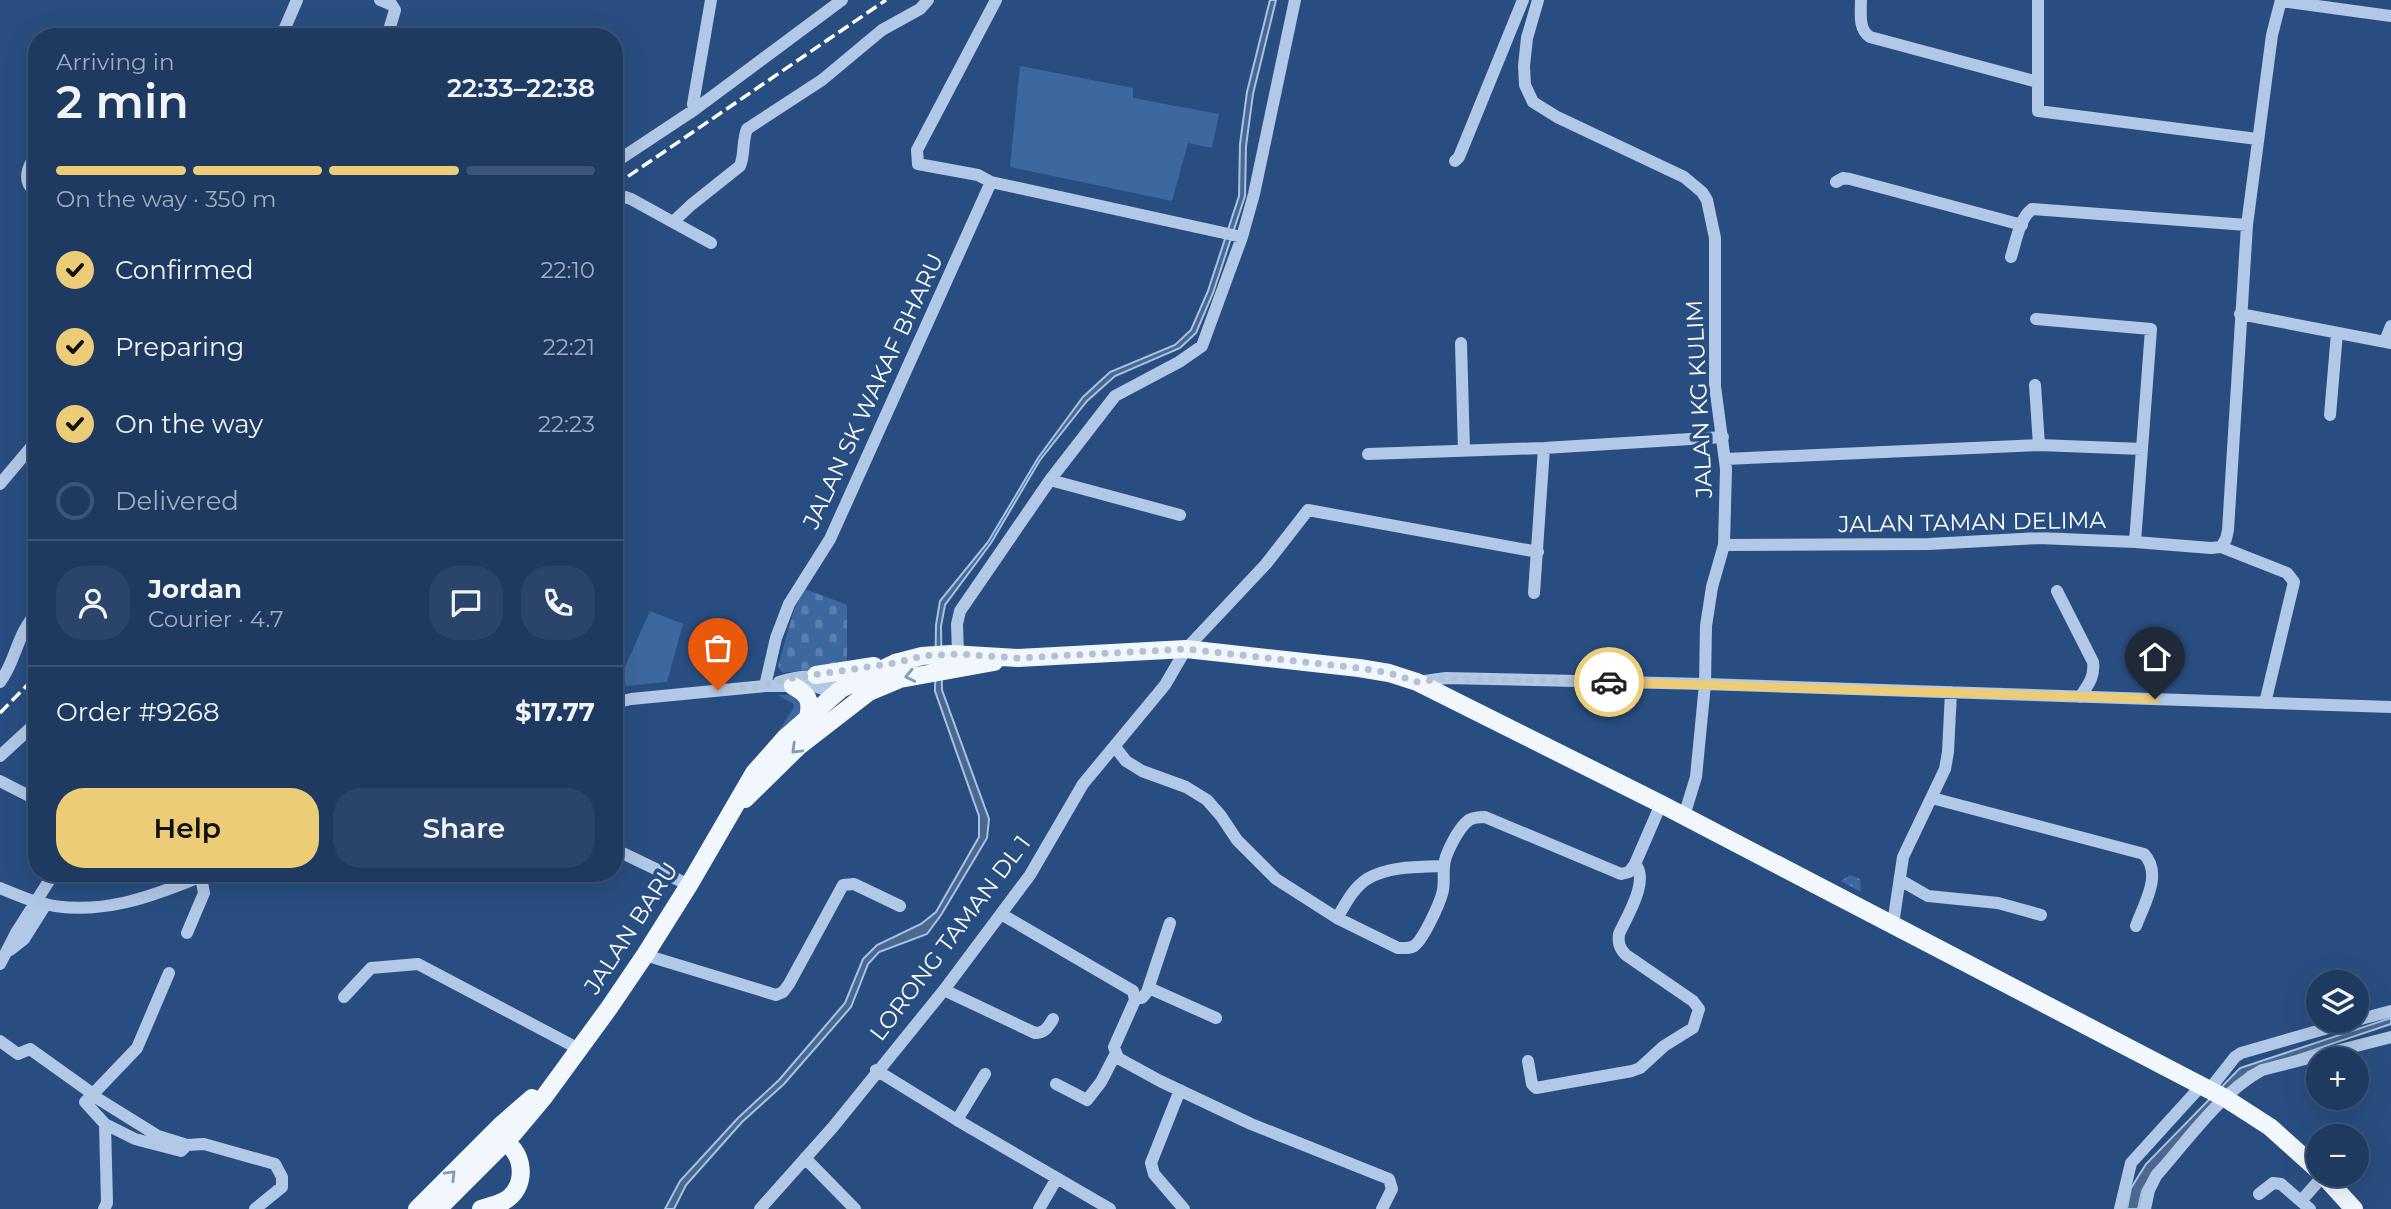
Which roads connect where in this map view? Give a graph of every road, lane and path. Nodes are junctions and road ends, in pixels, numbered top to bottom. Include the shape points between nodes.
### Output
1 (297, 0) edge
2 (380, 0) edge
3 (711, 0) edge
4 (842, 0) edge
5 (928, 0) edge
6 (996, 0) edge
7 (1295, 0) edge
8 (1523, 0) edge
9 (1538, 0) edge
10 (1861, 0) edge
11 (2038, 0) edge
12 (2281, 1) edge
13 (2391, 16) edge
14 (285, 28) edge
15 (390, 28) edge
16 (1500, 57) junction
17 (1524, 66) junction
18 (2038, 82) junction
19 (694, 110) junction
20 (2257, 139) junction
21 (623, 157) edge
22 (1455, 161) dead end
23 (991, 181) junction
24 (1836, 182) dead end
25 (623, 197) edge
26 (673, 222) junction
27 (2022, 225) junction
28 (2247, 225) junction
29 (1238, 236) junction
30 (711, 243) dead end
31 (2011, 257) dead end
32 (2240, 314) junction
33 (2036, 319) dead end
34 (2391, 326) edge
35 (2337, 334) junction
36 (2388, 342) edge
37 (1461, 343) dead end
38 (2035, 385) dead end
39 (2330, 415) dead end
40 (1723, 436) junction
41 (2039, 445) junction
42 (1545, 448) junction
43 (2142, 449) junction
44 (28, 451) edge
45 (1464, 451) junction
46 (1368, 454) dead end
47 (1726, 459) junction
48 (1050, 480) junction
49 (0, 484) edge
50 (1180, 515) dead end
51 (2135, 542) junction
52 (1724, 545) junction
53 (2221, 547) junction
54 (1538, 552) junction
55 (2057, 591) dead end
56 (1535, 593) dead end
57 (28, 624) edge
58 (1186, 649) junction
59 (958, 654) junction
60 (1018, 658) junction
61 (895, 663) junction
62 (816, 676) junction
63 (0, 681) edge
64 (1418, 682) junction
65 (1705, 684) junction
66 (765, 686) junction
67 (793, 686) junction
68 (869, 692) junction
69 (1951, 692) junction
70 (838, 694) junction
71 (2080, 696) junction
72 (623, 701) edge
73 (2264, 703) junction
74 (2391, 707) edge
75 (816, 721) junction
76 (28, 730) edge
77 (1115, 747) junction
78 (0, 756) edge
79 (0, 781) edge
80 (28, 795) edge
81 (1933, 798) junction
82 (1661, 804) junction
83 (1684, 816) junction
84 (623, 853) edge
85 (1635, 863) junction
86 (1444, 866) junction
87 (1900, 880) junction
88 (50, 882) edge
89 (188, 882) edge
90 (205, 882) edge
91 (689, 885) junction
92 (0, 888) edge
93 (41, 903) junction
94 (900, 906) dead end
95 (1000, 914) junction
96 (2041, 915) dead end
97 (1337, 918) junction
98 (1170, 923) dead end
99 (1894, 924) junction
100 (2136, 926) dead end
101 (187, 933) dead end
102 (645, 955) junction
103 (0, 964) edge
104 (169, 973) dead end
105 (1149, 988) junction
106 (944, 990) junction
107 (344, 997) dead end
108 (1135, 998) junction
109 (2391, 1011) edge
110 (2369, 1017) edge
111 (1216, 1018) dead end
112 (1053, 1019) dead end
113 (2311, 1033) edge
114 (2391, 1037) edge
115 (0, 1041) edge
116 (579, 1049) junction
117 (1115, 1055) junction
118 (1528, 1061) dead end
119 (563, 1070) junction
120 (876, 1070) junction
121 (985, 1074) dead end
122 (1056, 1084) dead end
123 (2205, 1088) junction
124 (1180, 1090) junction
125 (93, 1095) junction
126 (2225, 1098) junction
127 (957, 1120) junction
128 (105, 1124) junction
129 (485, 1141) junction
130 (505, 1142) junction
131 (187, 1145) junction
132 (805, 1158) junction
133 (2306, 1160) edge
134 (1057, 1178) junction
135 (2314, 1187) edge
136 (2333, 1187) edge
137 (2259, 1194) dead end
138 (2305, 1205) edge
139 (104, 1209) edge
140 (255, 1209) edge
141 (417, 1209) edge
142 (438, 1209) edge
143 (481, 1209) edge
144 (760, 1209) edge
145 (855, 1209) edge
146 (1039, 1209) edge
147 (1110, 1209) edge
148 (1184, 1209) edge
149 (1382, 1209) edge
150 (2120, 1209) edge
151 (2146, 1209) edge
152 (2354, 1209) edge

1 - 14 street
2 - 15 street via 395,10
3 - 19 street
4 - 19 street
5 - 26 street via 882,30 822,80 747,129 740,166
6 - 23 street via 917,150 918,164
7 - 29 street via 1254,194
8 - 16 street
9 - 17 street, JALAN KG KULIM
10 - 18 street via 1861,26 1870,37
11 - 18 street
12 - 13 street
12 - 20 street
16 - 17 street
16 - 22 street
17 - 40 street, JALAN KG KULIM via 1525,85 1533,102 1684,177 1707,200 1715,238 1715,386
18 - 20 street via 2038,111
19 - 21 street
20 - 28 street
23 - 29 street
23 - 66 street, JALAN SK WAKAF BHARU via 830,539 789,604
24 - 27 street via 1850,179
25 - 26 street
26 - 30 street
27 - 28 street via 2032,209
27 - 31 street
28 - 32 street
29 - 48 street via 1202,346 1115,396
32 - 35 street
32 - 53 street via 2228,530
33 - 43 street via 2151,329
34 - 36 street
35 - 36 street
35 - 39 street
37 - 45 street
38 - 41 street
40 - 42 street
40 - 47 street, JALAN KG KULIM
41 - 43 street
41 - 47 street
42 - 45 street
42 - 54 street
43 - 51 street
44 - 49 street
45 - 46 street
47 - 52 street, JALAN KG KULIM
48 - 50 street
48 - 59 street via 960,611
51 - 52 street, JALAN TAMAN DELIMA via 2039,538 1929,544
51 - 53 street, JALAN TAMAN DELIMA
52 - 65 street, JALAN KG KULIM via 1708,613
53 - 73 street, JALAN TAMAN DELIMA via 2293,578
54 - 56 street
54 - 58 street, LORONG TAMAN DL 1 via 1308,510 1266,564
55 - 71 street via 2093,662 2091,681
57 - 63 street
58 - 60 main road
58 - 64 main road via 1359,668
58 - 77 street, LORONG TAMAN DL 1 via 1165,685
59 - 60 main road, JALAN BARU
59 - 61 main road, JALAN BARU
60 -> 68 main road, JALAN BARU via 926,673
61 - 62 main road
61 - 70 main road, JALAN BARU
62 - 66 street
62 - 70 street via 826,678
64 - 65 street via 1446,678
64 - 82 main road
65 - 69 street
65 - 83 street, JALAN KG KULIM via 1696,777
66 - 67 street
66 - 72 street
67 - 70 street via 814,686
67 - 75 main road via 809,699
68 - 70 main road
68 - 75 main road, JALAN BARU
69 - 71 street
69 - 81 street via 1948,752
70 - 75 main road, JALAN BARU
71 - 73 street
73 - 74 street
75 - 91 main road, JALAN BARU via 734,808
76 - 78 street
77 - 95 street, LORONG TAMAN DL 1 via 1083,784 1030,875
77 - 97 street via 1142,771 1207,800 1237,840 1276,879
79 - 80 street
81 - 87 street via 1903,857
81 - 100 street via 2144,854 2153,874
82 - 83 main road
82 - 85 street
83 - 99 main road
84 - 91 street
85 - 86 street via 1629,872 1612,872 1477,817 1468,821 1451,845
85 - 118 street via 1641,881 1619,934 1620,949 1693,1001 1699,1009 1693,1028 1632,1071 1539,1088 1532,1084
86 - 97 street via 1401,869 1367,880
86 - 97 street via 1442,895 1415,946 1398,947
87 - 96 street via 1927,896 1998,903
87 - 99 street
88 - 93 street
89 - 93 street via 124,904
90 - 101 street
91 - 102 main road, JALAN BARU
92 - 93 street
93 - 103 street via 16,933
94 - 102 street via 854,884 843,885 789,984 776,995
95 - 106 street, LORONG TAMAN DL 1
95 - 108 street via 1129,988
98 - 105 street
99 - 123 main road
102 - 116 main road, JALAN BARU
104 - 125 street via 136,1048
105 - 108 street via 1142,998
105 - 111 street
106 - 112 street via 1035,1032 1043,1032
106 - 120 street, LORONG TAMAN DL 1
107 - 116 street via 371,968 418,964
108 - 117 street via 1114,1047
109 - 110 street
113 - 123 street via 2241,1053
114 - 126 street via 2262,1070
115 - 125 street via 18,1054 30,1049
116 - 119 main road, JALAN BARU
117 - 122 street via 1087,1100
117 - 124 street
119 - 129 main road
119 - 130 main road
120 - 127 street
120 - 132 street, LORONG TAMAN DL 1
121 - 127 street
123 - 126 main road
123 - 150 street via 2131,1163
124 - 148 street via 1151,1169
124 - 149 street via 1389,1179 1392,1189
125 - 128 street via 85,1102
125 - 131 street via 158,1136
126 - 133 main road via 2270,1126
126 - 151 street via 2156,1176
127 - 134 street
128 - 131 street via 135,1139 181,1151
128 - 139 street
129 - 130 main road
141 -> 129 main road
130 - 142 main road
130 - 143 main road via 516,1151 521,1179 504,1202
131 - 140 street via 204,1144 275,1164 282,1187
132 - 144 street, LORONG TAMAN DL 1
132 - 145 street
134 - 146 street
134 - 147 street
135 - 138 street
136 - 152 main road
137 - 138 street via 2277,1183

